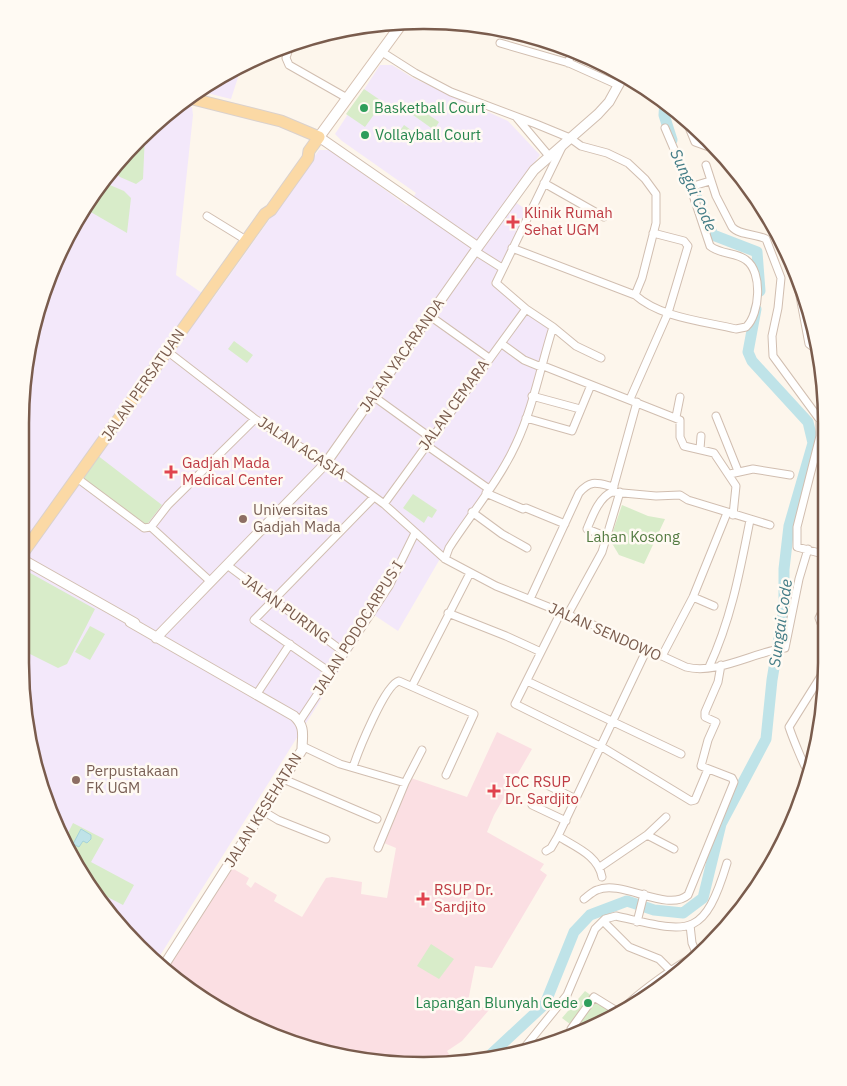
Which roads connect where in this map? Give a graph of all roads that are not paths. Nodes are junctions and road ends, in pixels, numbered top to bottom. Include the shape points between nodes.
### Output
1 (397, 30) edge
2 (500, 43) dead end
3 (382, 52) junction
4 (288, 53) edge
5 (570, 57) edge
6 (568, 63) junction
7 (620, 81) edge
8 (618, 85) junction
9 (347, 98) junction
10 (197, 100) edge
11 (516, 117) junction
12 (665, 128) dead end
13 (692, 134) edge
14 (319, 137) junction
15 (570, 138) junction
16 (563, 144) junction
17 (704, 145) edge
18 (549, 156) junction
19 (706, 165) dead end
20 (708, 182) junction
21 (544, 183) junction
22 (691, 187) junction
23 (207, 216) dead end
24 (604, 217) dead end
25 (653, 233) junction
26 (246, 240) junction
27 (512, 248) junction
28 (477, 249) junction
29 (502, 268) junction
30 (635, 295) junction
31 (526, 309) junction
32 (668, 313) junction
33 (430, 316) junction
34 (804, 319) edge
35 (552, 327) junction
36 (502, 344) junction
37 (811, 345) edge
38 (167, 351) junction
39 (488, 358) junction
40 (601, 358) dead end
41 (541, 366) junction
42 (591, 385) junction
43 (373, 396) junction
44 (532, 396) junction
45 (680, 397) dead end
46 (634, 401) junction
47 (580, 409) junction
48 (716, 416) dead end
49 (676, 417) junction
50 (818, 417) edge
51 (526, 418) junction
52 (255, 419) junction
53 (701, 436) dead end
54 (431, 438) junction
55 (818, 444) edge
56 (426, 445) junction
57 (700, 449) junction
58 (326, 463) junction
59 (738, 471) junction
60 (730, 474) junction
61 (790, 475) dead end
62 (77, 478) junction
63 (615, 490) junction
64 (488, 491) junction
65 (374, 497) junction
66 (384, 504) junction
67 (472, 512) junction
68 (730, 514) junction
69 (750, 520) junction
70 (566, 524) junction
71 (770, 525) dead end
72 (151, 526) junction
73 (415, 533) junction
74 (605, 536) junction
75 (29, 545) edge
76 (435, 548) junction
77 (449, 548) junction
78 (527, 548) dead end
79 (808, 549) junction
80 (818, 552) edge
81 (445, 559) junction
82 (29, 563) edge
83 (226, 565) junction
84 (470, 573) junction
85 (211, 582) junction
86 (692, 597) junction
87 (530, 599) junction
88 (273, 600) junction
89 (714, 606) dead end
90 (448, 613) junction
91 (564, 613) junction
92 (157, 637) junction
93 (290, 644) junction
94 (647, 649) junction
95 (345, 652) junction
96 (541, 652) junction
97 (662, 656) junction
98 (721, 665) junction
99 (709, 667) junction
100 (331, 673) junction
101 (527, 681) junction
102 (817, 682) edge
103 (412, 686) junction
104 (256, 695) junction
105 (299, 722) junction
106 (612, 723) junction
107 (302, 746) junction
108 (602, 747) junction
109 (422, 750) dead end
110 (681, 754) dead end
111 (805, 765) edge
112 (353, 768) junction
113 (708, 769) junction
114 (446, 775) dead end
115 (282, 778) junction
116 (405, 783) junction
117 (549, 786) dead end
118 (273, 792) junction
119 (576, 799) junction
120 (532, 805) dead end
121 (263, 811) junction
122 (666, 817) dead end
123 (377, 819) dead end
124 (566, 821) junction
125 (558, 836) junction
126 (647, 836) junction
127 (326, 839) dead end
128 (241, 843) junction
129 (378, 848) dead end
130 (674, 850) dead end
131 (546, 852) dead end
132 (727, 863) dead end
133 (600, 867) junction
134 (602, 877) dead end
135 (644, 896) junction
136 (584, 899) dead end
137 (638, 920) junction
138 (603, 921) junction
139 (690, 925) junction
140 (181, 935) junction
141 (696, 949) edge
142 (163, 959) edge
143 (167, 962) edge
144 (670, 970) edge
145 (613, 1008) edge
146 (572, 1028) edge
147 (528, 1043) edge

1 - 3 main road
2 - 6 street
3 - 9 main road
3 - 11 street via 451,92
4 - 9 street via 289,65
5 - 6 street
6 - 8 street
7 - 8 street, JALAN YACARANDA
8 - 15 street, JALAN YACARANDA via 604,108
9 - 14 main road
10 - 14 main road via 273,119
11 - 15 street
11 - 18 street
12 - 22 street
13 - 17 street via 695,142
14 - 26 main road, JALAN PERSATUAN via 302,156
14 - 28 street
15 - 16 street, JALAN YACARANDA
15 - 25 street via 581,146 628,163 645,179 656,194
16 - 18 street, JALAN YACARANDA
16 - 21 street
18 - 28 street, JALAN YACARANDA via 534,170
19 - 20 street
20 - 22 street
20 - 50 street via 733,229 756,234 769,242 781,278 772,336 773,356
21 - 24 street
21 - 27 street
22 - 32 street via 710,246 725,254 745,258 752,265 758,285 757,296 751,321 742,329
23 - 26 street
25 - 30 street
25 - 32 street via 688,244
26 - 38 main road, JALAN PERSATUAN
27 - 29 street
27 - 30 street
28 - 29 street
28 - 33 street, JALAN YACARANDA
29 - 31 street via 496,279 498,286
30 - 32 street via 647,306
31 - 35 street
31 - 36 street, JALAN CEMARA
32 - 46 street
33 - 39 street
33 - 43 street, JALAN YACARANDA
34 - 37 street
35 - 40 street via 576,346
35 - 41 street
36 - 39 street, JALAN CEMARA
36 - 41 street via 524,360
38 - 52 street, JALAN ACASIA
38 - 62 main road, JALAN PERSATUAN
39 - 54 street, JALAN CEMARA
41 - 42 street
41 - 44 street
42 - 46 street
42 - 47 street
43 - 54 street
43 - 58 street, JALAN YACARANDA
44 - 47 street
44 - 51 street
45 - 49 street
46 - 49 street
46 - 63 street
47 - 51 street via 571,432
48 - 59 street
49 - 57 street via 680,420 680,437 684,446
51 - 64 street via 513,450
52 - 58 street, JALAN ACASIA
52 - 72 street
53 - 57 street
54 - 56 street, JALAN CEMARA
55 - 79 street via 797,527 797,547
56 - 64 street
56 - 66 street, JALAN CEMARA
57 - 60 street via 714,453
58 - 65 street, JALAN ACASIA
58 - 83 street, JALAN YACARANDA
59 - 60 street
59 - 61 street via 753,469
60 - 68 street via 737,492
62 - 72 street via 144,528
62 - 75 main road, JALAN PERSATUAN
63 - 68 street via 656,496 680,495
63 - 70 street via 592,482 586,484
63 - 74 street
63 - 74 street via 607,494 587,529
64 - 67 street
64 - 70 street via 523,510 526,508
65 - 66 street, JALAN ACASIA
65 - 88 street
66 - 73 street, JALAN ACASIA
67 - 77 street
67 - 78 street
68 - 69 street
68 - 86 street
69 - 71 street
69 - 99 street via 733,606
70 - 87 street
72 - 85 street
73 - 76 street, JALAN ACASIA
73 - 95 street, JALAN PODOCARPUS I via 389,586
74 - 91 street via 602,552
76 - 77 street
76 - 81 street, JALAN ACASIA
77 - 81 street
79 - 80 street
79 - 98 street, JALAN SENDOWO via 787,644 784,648
81 - 84 street, JALAN SENDOWO
82 - 92 street
83 - 85 street, JALAN YACARANDA
83 - 88 street, JALAN PURING
84 - 87 street, JALAN SENDOWO
84 - 90 street
85 - 92 street, JALAN YACARANDA
86 - 89 street
86 - 97 street
87 - 91 street, JALAN SENDOWO
88 - 93 street via 254,620
88 - 95 street, JALAN PURING
90 - 96 street
90 - 103 street
91 - 94 street, JALAN SENDOWO
91 - 96 street
92 - 104 street
93 - 100 street
93 - 104 street
94 - 97 street, JALAN SENDOWO
94 - 106 street
95 - 100 street, JALAN PODOCARPUS I
96 - 101 street
97 - 99 street, JALAN SENDOWO via 697,670
98 - 99 street, JALAN SENDOWO
98 - 113 street via 718,682 705,712 705,717 716,722 701,766
100 - 105 street, JALAN PODOCARPUS I
101 - 106 street
101 - 108 street via 515,704
102 - 111 street via 789,727
103 - 112 street via 399,681 394,683 368,729
103 - 114 street via 474,714
104 - 105 street
105 - 107 street via 304,735
106 - 108 street
106 - 110 street
107 - 112 street
107 - 115 street, JALAN KESEHATAN
108 - 113 street via 691,801 695,800
108 - 119 street
109 - 116 street
112 - 116 street
113 - 135 street via 732,778 734,782 691,888 686,897 677,900
115 - 118 street, JALAN KESEHATAN
115 - 123 street
116 - 129 street
117 - 119 street
118 - 121 street, JALAN KESEHATAN
118 - 128 street, JALAN KESEHATAN
119 - 124 street
120 - 124 street
121 - 127 street
121 - 128 street, JALAN KESEHATAN
122 - 126 street
124 - 125 street
125 - 131 street
125 - 133 street via 595,859
126 - 130 street
126 - 133 street
128 - 140 street, JALAN KESEHATAN
132 - 139 street via 714,900 704,917
133 - 134 street
135 - 136 street via 602,889
135 - 137 street
137 - 138 street via 616,916
137 - 139 street via 670,929
138 - 144 street via 633,951 659,959
138 - 147 street via 590,939 567,995
139 - 141 street
140 - 142 street, JALAN KESEHATAN
140 - 143 street, JALAN KESEHATAN
145 - 146 street via 594,997

